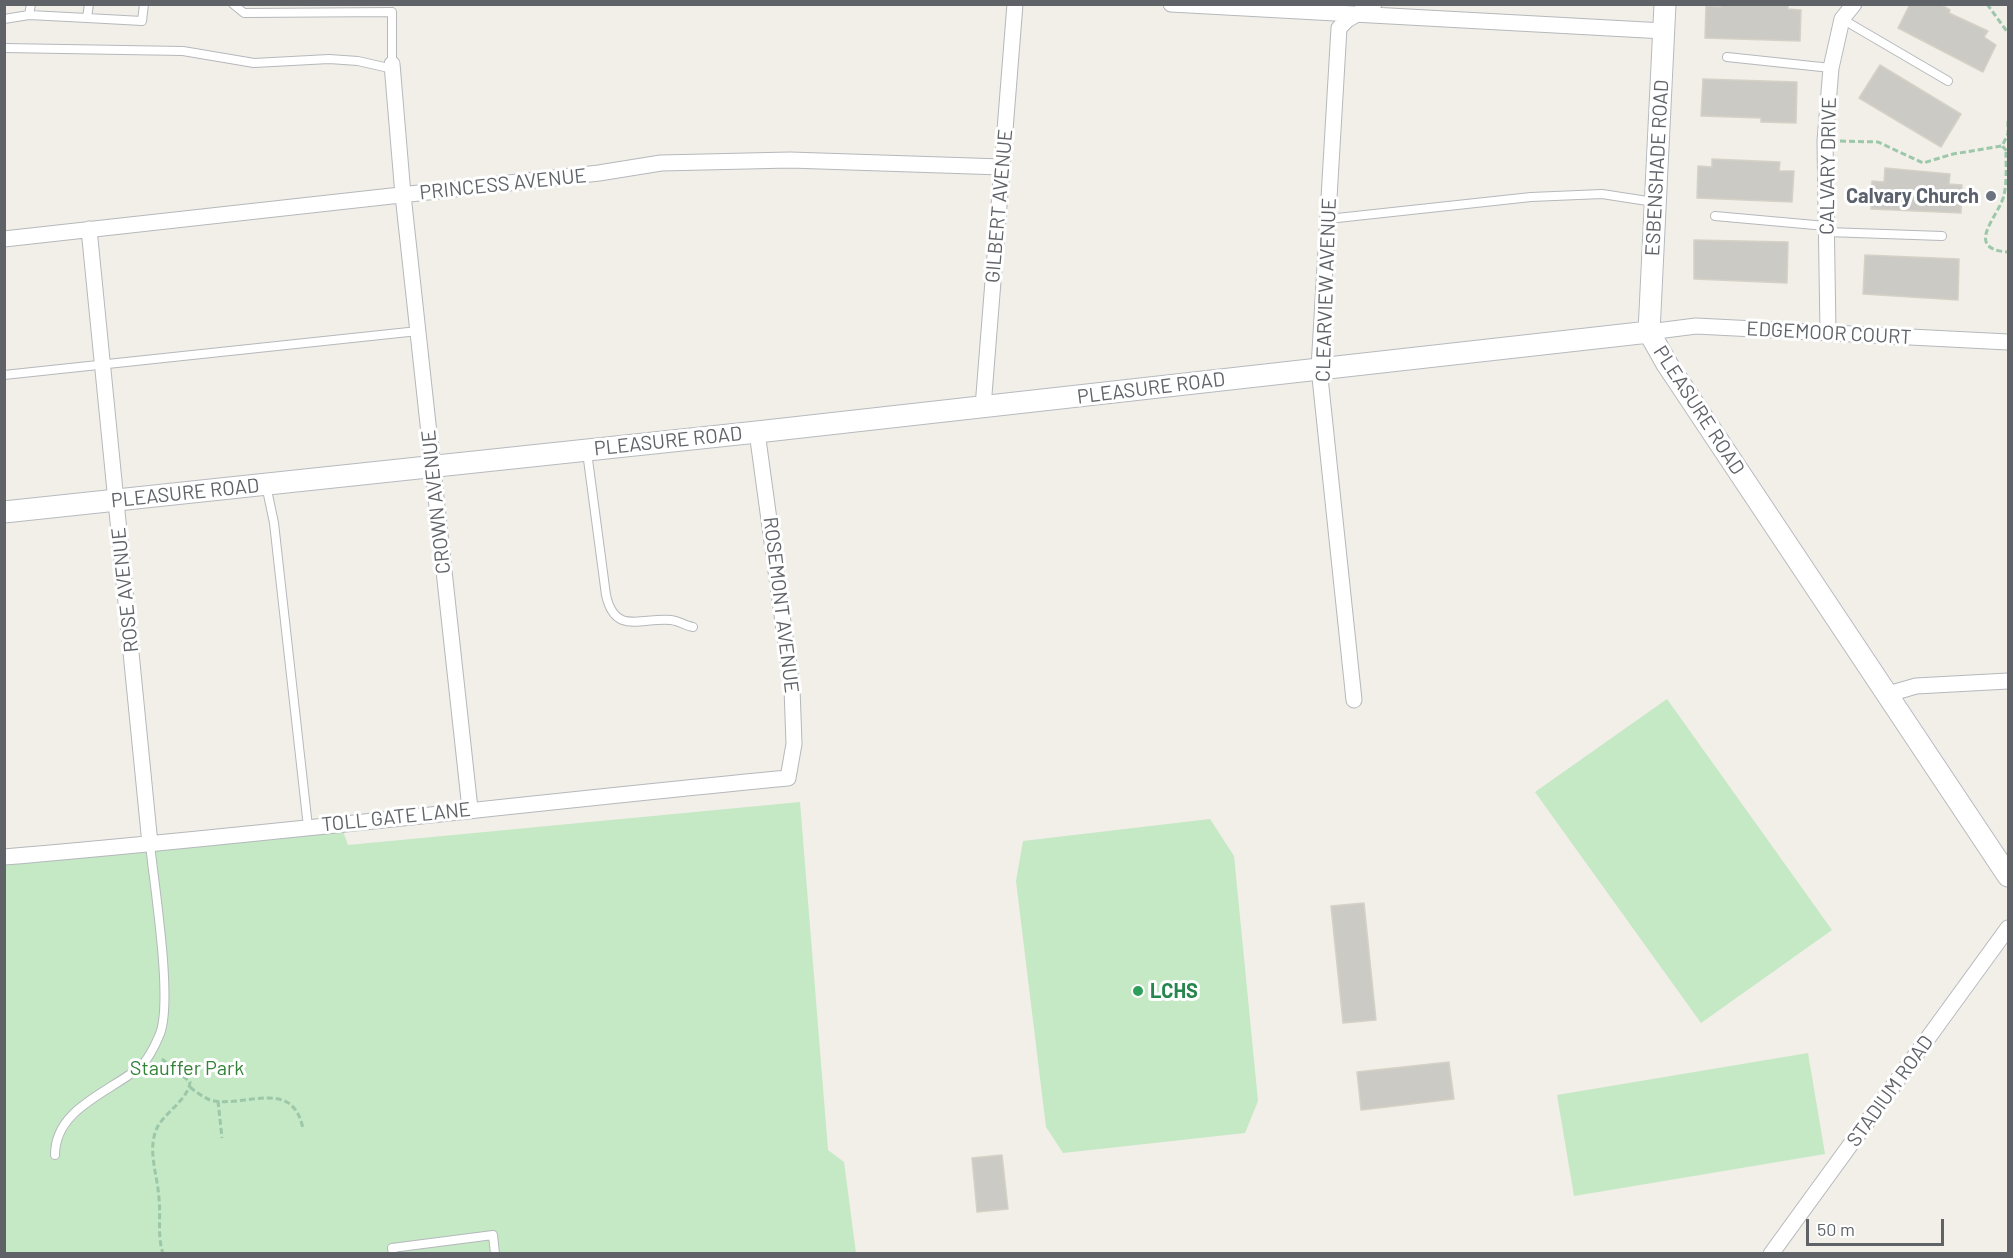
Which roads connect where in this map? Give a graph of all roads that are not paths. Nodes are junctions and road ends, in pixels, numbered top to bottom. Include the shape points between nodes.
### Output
1 (31, 4) edge
2 (89, 4) edge
3 (144, 4) edge
4 (233, 4) edge
5 (1016, 4) edge
6 (1171, 4) edge
7 (1374, 4) edge
8 (1665, 4) edge
9 (1854, 4) edge
10 (393, 8) edge
11 (29, 15) junction
12 (1357, 15) junction
13 (87, 18) junction
14 (4, 19) edge
15 (1842, 19) junction
16 (1664, 31) junction
17 (4, 48) edge
18 (1727, 57) dead end
19 (392, 66) junction
20 (1831, 68) junction
21 (1948, 81) dead end
22 (1002, 167) junction
23 (404, 195) junction
24 (1655, 202) junction
25 (1714, 216) dead end
26 (1328, 219) junction
27 (89, 229) junction
28 (1826, 229) junction
29 (1942, 236) dead end
30 (4, 239) edge
31 (418, 331) junction
32 (1649, 332) junction
33 (1828, 333) junction
34 (2008, 342) edge
35 (102, 363) junction
36 (1319, 368) junction
37 (4, 375) edge
38 (983, 407) junction
39 (757, 432) junction
40 (586, 450) junction
41 (432, 466) junction
42 (266, 483) junction
43 (116, 500) junction
44 (4, 513) edge
45 (693, 627) dead end
46 (2008, 681) edge
47 (1885, 694) junction
48 (1354, 700) dead end
49 (788, 778) joint
50 (470, 809) junction
51 (308, 827) junction
52 (150, 844) junction
53 (4, 857) edge
54 (2008, 876) edge
55 (2008, 928) edge
56 (55, 1155) dead end
57 (393, 1254) edge
58 (495, 1254) edge
59 (1771, 1254) edge

1 - 11 lane
2 - 13 lane
3 - 13 lane via 142,21
4 - 10 lane via 244,13
5 - 22 street, GILBERT AVENUE
6 - 12 street
7 - 12 street, CLEARVIEW AVENUE
8 - 16 street, ESBENSHADE ROAD
9 - 15 street, CALVARY DRIVE
10 - 19 lane
11 - 13 lane
11 - 14 lane
12 - 16 street
12 - 26 street, CLEARVIEW AVENUE via 1339,28
15 - 20 street, CALVARY DRIVE
15 - 21 lane
16 - 24 street, ESBENSHADE ROAD
17 - 19 lane via 183,51 254,63 329,59
18 - 20 lane
19 - 23 street, CROWN AVENUE
20 - 28 street, CALVARY DRIVE via 1825,141
22 - 23 street, PRINCESS AVENUE via 790,160 661,163
22 - 38 street, GILBERT AVENUE
23 - 27 street, PRINCESS AVENUE
23 - 31 street, CROWN AVENUE
24 - 26 lane via 1602,194 1531,197
24 - 32 street, ESBENSHADE ROAD
25 - 28 lane
26 - 36 street, CLEARVIEW AVENUE
27 - 30 street, PRINCESS AVENUE
27 - 35 street, ROSE AVENUE
28 - 29 lane
28 - 33 street, CALVARY DRIVE
31 - 35 lane
31 - 41 street, CROWN AVENUE
32 - 33 street, EDGEMOOR COURT via 1696,326
32 - 36 street, PLEASURE ROAD
32 - 47 street, PLEASURE ROAD
33 - 34 street, EDGEMOOR COURT
35 - 37 lane
35 - 43 street, ROSE AVENUE
36 - 38 street, PLEASURE ROAD
36 - 48 street, CLEARVIEW AVENUE
38 - 39 street, PLEASURE ROAD
39 - 40 street, PLEASURE ROAD
39 - 49 street, ROSEMONT AVENUE via 792,688 794,744
40 - 41 street, PLEASURE ROAD
40 - 45 lane via 606,595 612,612 633,623 672,620
41 - 42 street, PLEASURE ROAD
41 - 50 street, CROWN AVENUE
42 - 43 street, PLEASURE ROAD
42 - 51 lane via 278,555
43 - 44 street, PLEASURE ROAD
43 - 52 street, ROSE AVENUE
46 - 47 street via 1916,686
47 - 54 street, PLEASURE ROAD
49 - 50 street, TOLL GATE LANE
50 - 51 street, TOLL GATE LANE
51 - 52 street, TOLL GATE LANE
52 - 53 street, TOLL GATE LANE
52 - 56 lane via 166,1005 160,1035 142,1065 73,1113 60,1128
55 - 59 street, STADIUM ROAD
57 - 58 lane via 392,1248 493,1235

